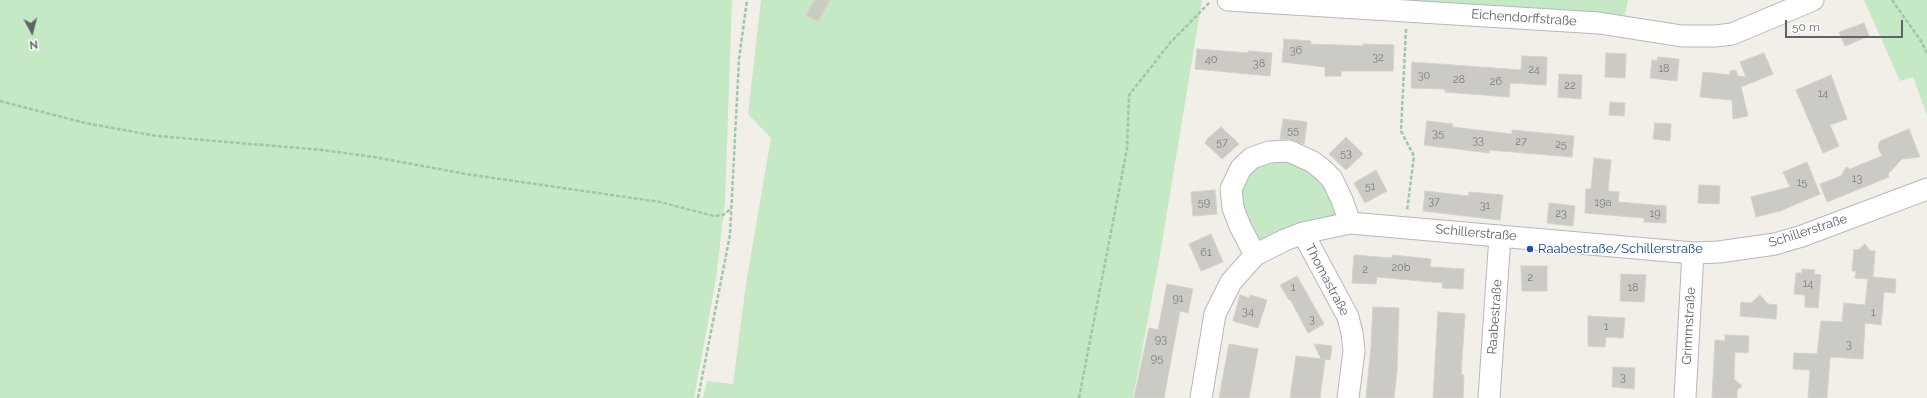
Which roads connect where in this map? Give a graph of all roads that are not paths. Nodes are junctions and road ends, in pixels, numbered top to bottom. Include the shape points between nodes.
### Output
1 (1228, 0) edge
2 (1813, 0) edge
3 (1927, 189) edge
4 (1350, 223) junction
5 (1303, 233) junction
6 (1500, 236) junction
7 (1693, 253) junction
8 (1255, 255) junction
9 (1201, 398) edge
10 (1348, 398) edge
11 (1489, 398) edge
12 (1685, 398) edge

1 - 2 street, Eichendorffstraße via 1599,23 1682,36 1732,34
3 - 7 street, Schillerstraße via 1775,244
4 - 5 street, Schillerstraße
4 - 6 street, Schillerstraße
4 - 8 street via 1342,200 1324,170 1289,151 1269,152 1252,158 1241,168 1231,189 1233,208
5 - 8 street, Schillerstraße
5 - 10 street, Thomastraße via 1349,322 1354,351
6 - 7 street, Schillerstraße
6 - 11 street, Raabestraße
7 - 12 street, Grimmstraße
8 - 9 street, Schillerstraße via 1231,282 1215,314

